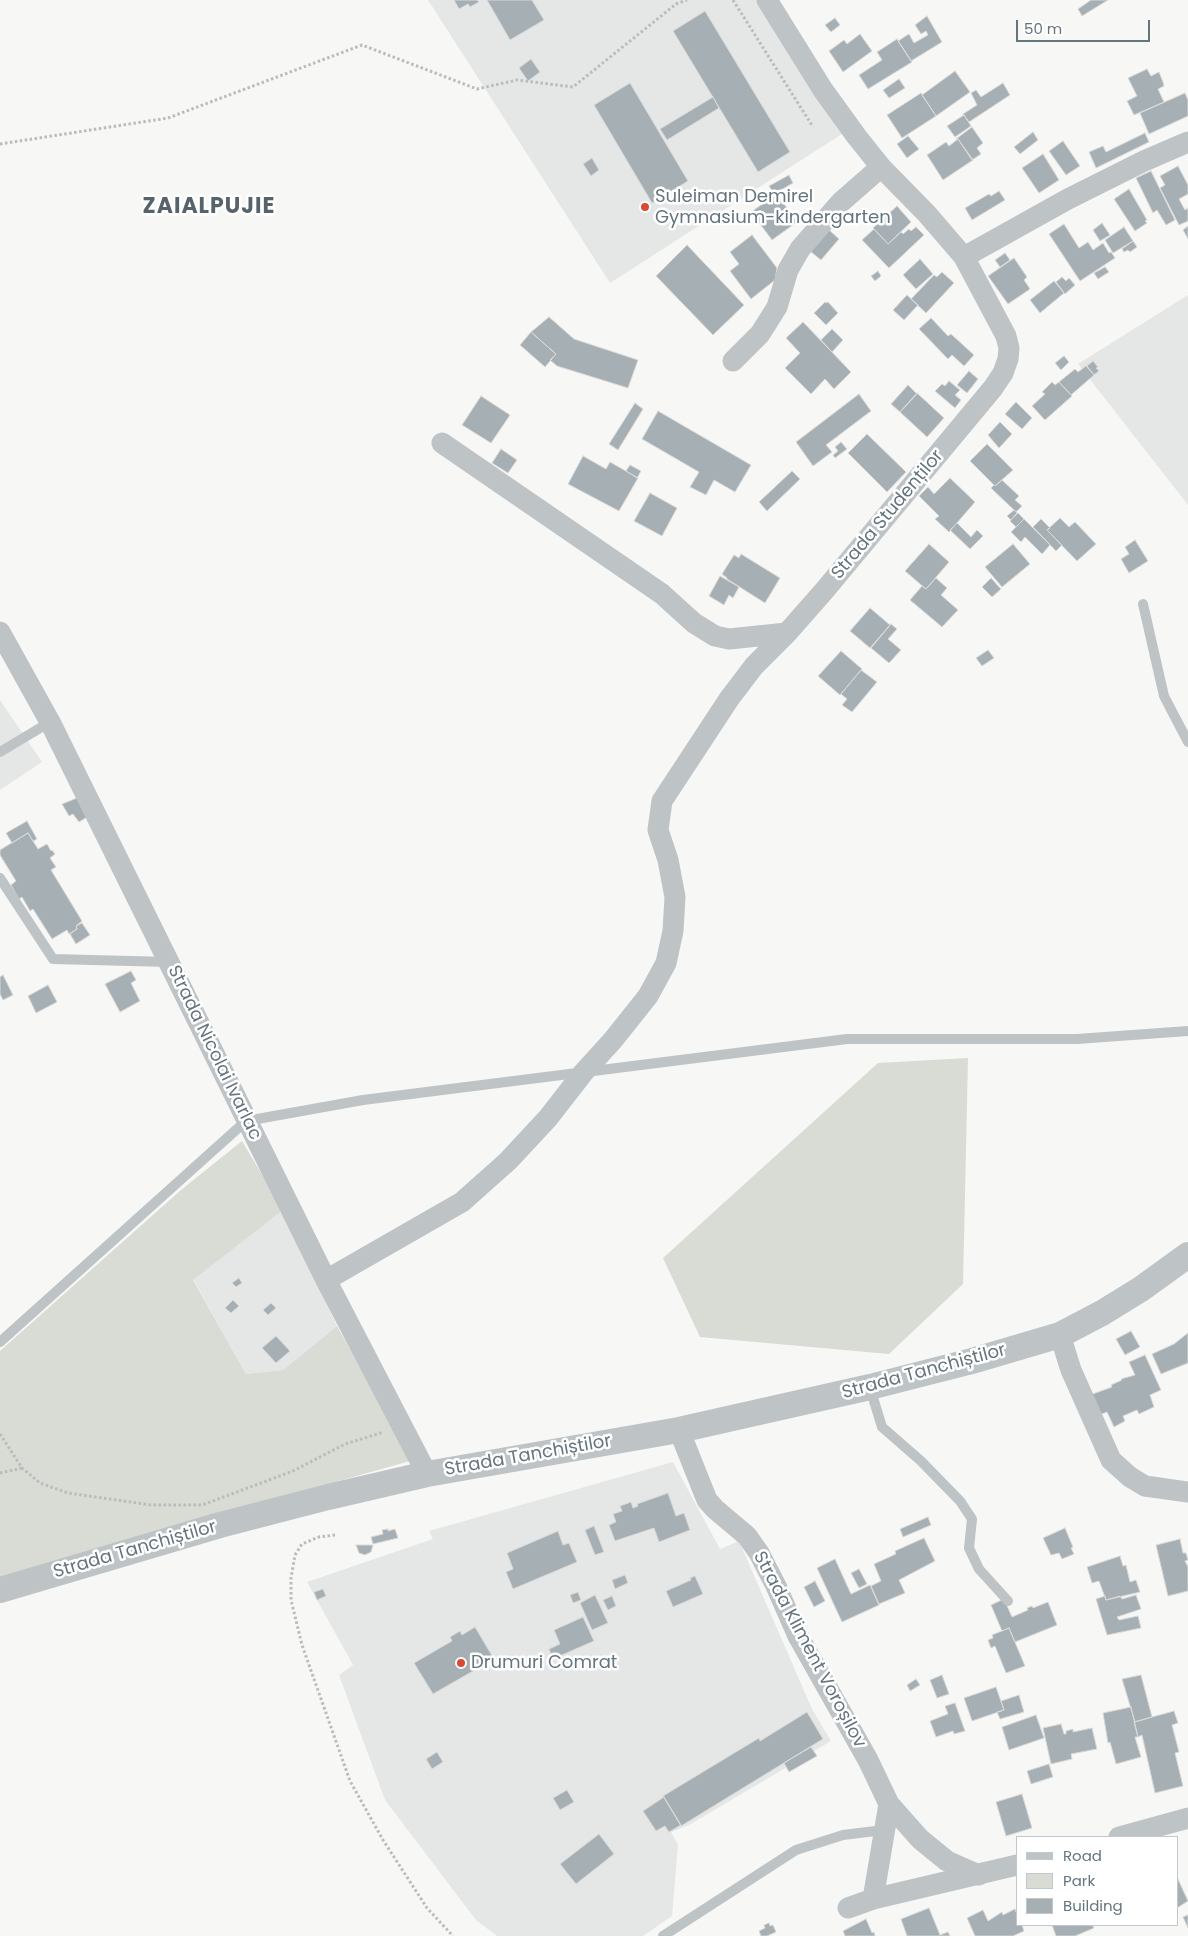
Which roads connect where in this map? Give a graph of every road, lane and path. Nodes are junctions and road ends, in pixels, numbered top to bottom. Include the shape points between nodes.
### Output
1 (687, 0) edge
2 (734, 0) edge
3 (767, 0) edge
4 (813, 127) dead end
5 (1188, 142) edge
6 (0, 144) edge
7 (881, 167) junction
8 (964, 257) junction
9 (733, 362) dead end
10 (442, 443) dead end
11 (1143, 604) dead end
12 (0, 632) edge
13 (787, 633) junction
14 (50, 722) junction
15 (1188, 742) edge
16 (0, 752) edge
17 (0, 878) edge
18 (169, 962) junction
19 (1188, 1031) edge
20 (583, 1073) junction
21 (246, 1121) junction
22 (1188, 1256) edge
23 (326, 1280) junction
24 (1060, 1335) junction
25 (0, 1342) edge
26 (870, 1387) junction
27 (405, 1430) junction
28 (678, 1430) junction
29 (0, 1434) edge
30 (22, 1468) junction
31 (0, 1473) edge
32 (427, 1474) junction
33 (1188, 1492) edge
34 (334, 1535) dead end
35 (0, 1590) edge
36 (1008, 1601) dead end
37 (889, 1804) junction
38 (1188, 1818) edge
39 (884, 1830) junction
40 (1124, 1836) edge
41 (1016, 1865) edge
42 (979, 1875) junction
43 (873, 1899) junction
44 (848, 1908) dead end
45 (453, 1936) edge
46 (664, 1936) edge

1 - 6 path via 676,4 573,87 517,80 477,89 362,45 168,118
2 - 4 path
3 - 7 street, Strada Studenților via 823,90
5 - 8 street via 1068,198
7 - 8 street, Strada Studenților
7 - 9 street via 841,202 800,249 788,270 777,307 760,334
8 - 13 street, Strada Studenților via 1006,336 1009,348 1003,373
10 - 13 street via 662,594 694,623 715,636 729,639
11 - 15 lane via 1164,696
12 - 14 street, Strada Nicolai Ivarlac
13 - 20 street, Strada Studenților via 754,666 729,699 662,801 658,830 675,897 673,931 666,963 648,996
14 - 16 lane
14 - 18 street, Strada Nicolai Ivarlac
17 - 18 lane via 53,959
18 - 21 street, Strada Nicolai Ivarlac
19 - 20 lane via 1077,1039 847,1039
20 - 21 lane via 363,1100
20 - 23 street, Strada Studenților via 548,1118 508,1161 462,1202
21 - 23 street, Strada Nicolai Ivarlac
21 - 25 lane
22 - 24 street, Strada Tanchiștilor via 1141,1289
23 - 27 street, Strada Nicolai Ivarlac
24 - 26 street, Strada Tanchiștilor
24 - 33 street via 1111,1460 1130,1478 1145,1486
26 - 28 street, Strada Tanchiștilor
26 - 36 lane via 882,1427 921,1461 960,1501 972,1519 969,1548 979,1569
27 - 30 path via 388,1431 345,1444 293,1471 202,1505 151,1505 68,1493 40,1483
27 - 32 street, Strada Nicolai Ivarlac
28 - 32 street, Strada Tanchiștilor
28 - 37 street, Strada Kliment Voroșilov via 707,1500 748,1536 759,1553 798,1636
29 - 30 path
30 - 31 path
32 - 35 street, Strada Tanchiștilor via 220,1525
34 - 45 path via 302,1544 295,1555 291,1600 302,1645 350,1781 422,1901
37 - 39 street
37 - 42 street, Strada Kliment Voroșilov via 920,1839 947,1861
38 - 40 street
39 - 43 street
39 - 46 lane via 843,1835 796,1850
41 - 42 street
42 - 43 street
43 - 44 street

